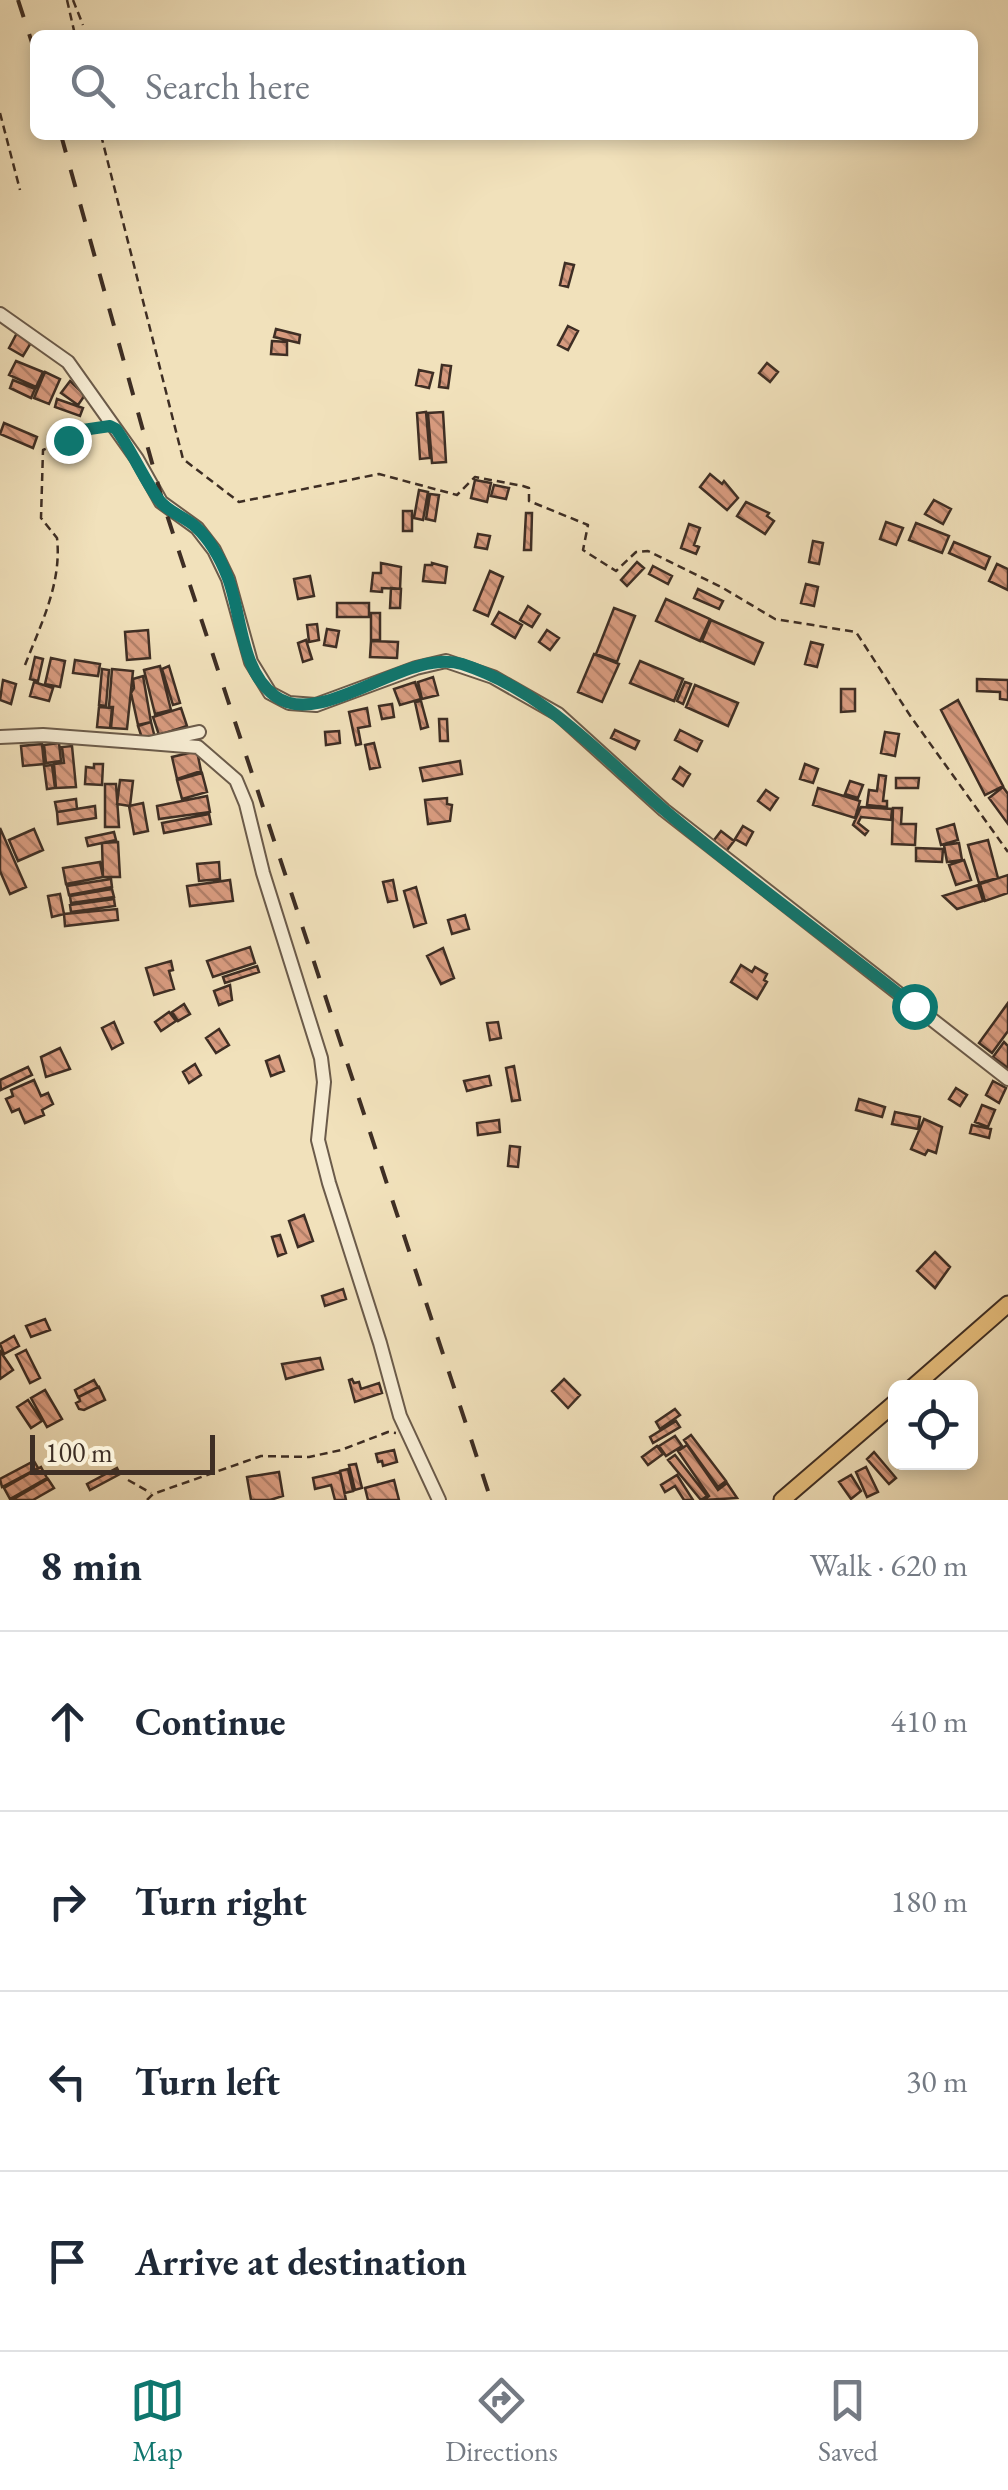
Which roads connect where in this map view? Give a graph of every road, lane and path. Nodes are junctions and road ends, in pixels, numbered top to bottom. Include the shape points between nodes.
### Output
1 (66, 0) edge
2 (73, 0) edge
3 (83, 25) dead end
4 (75, 30) edge
5 (0, 114) edge
6 (102, 140) edge
7 (20, 190) dead end
8 (0, 314) edge
9 (116, 429) junction
10 (25, 666) dead end
11 (199, 732) dead end
12 (0, 738) edge
13 (148, 743) junction
14 (1008, 852) edge
15 (1008, 1079) edge
16 (1008, 1304) edge
17 (921, 1380) edge
18 (888, 1409) edge
19 (407, 1435) junction
20 (128, 1480) dead end
21 (152, 1494) junction
22 (147, 1500) edge
23 (439, 1500) edge
24 (782, 1500) edge

1 - 4 path
2 - 3 path
5 - 7 path
6 - 14 path via 183,459 239,502 380,474 457,495 475,476 523,486 530,488 530,501 588,525 583,550 616,571 636,552 648,551 776,619 856,632
8 - 9 street via 68,362
9 - 10 path via 76,431 43,450 40,511 57,538 58,556 51,597
9 - 15 street via 160,502 197,528 214,550 251,662 270,693 289,704 316,705 446,661 494,677 558,714 664,810
11 - 13 street
12 - 13 street
13 - 19 street via 198,746 236,780 246,804 321,1058 318,1140
16 - 17 main road
18 - 24 main road
19 - 21 path via 388,1432 309,1457 261,1456
19 - 23 street
20 - 21 path
21 - 22 path

